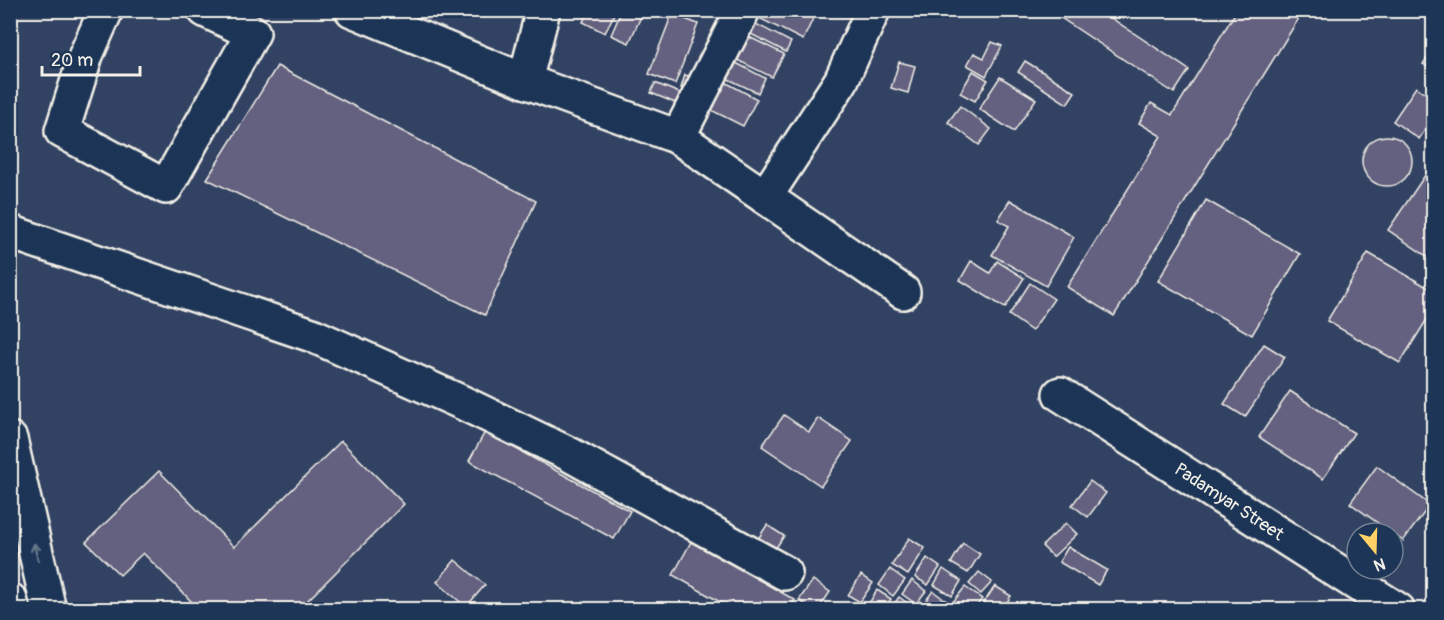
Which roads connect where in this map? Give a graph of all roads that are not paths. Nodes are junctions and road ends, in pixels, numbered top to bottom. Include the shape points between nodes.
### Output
1 (106, 10) edge
2 (205, 10) edge
3 (352, 10) edge
4 (543, 10) edge
5 (743, 10) edge
6 (873, 10) edge
7 (525, 81) junction
8 (678, 137) junction
9 (765, 197) junction
10 (10, 232) edge
11 (903, 292) dead end
12 (1060, 394) dead end
13 (10, 439) edge
14 (785, 573) dead end
15 (10, 600) edge
16 (13, 609) edge
17 (49, 609) edge
18 (1398, 609) edge

1 - 2 street via 86,55 62,131 166,187 252,33
3 - 7 street
4 - 7 street
5 - 8 street
6 - 9 street via 841,81
7 - 8 street
8 - 9 street
9 - 11 street
10 - 14 street via 312,335 569,454
12 - 18 street, Padamyar Street
17 -> 13 street
15 - 16 street

